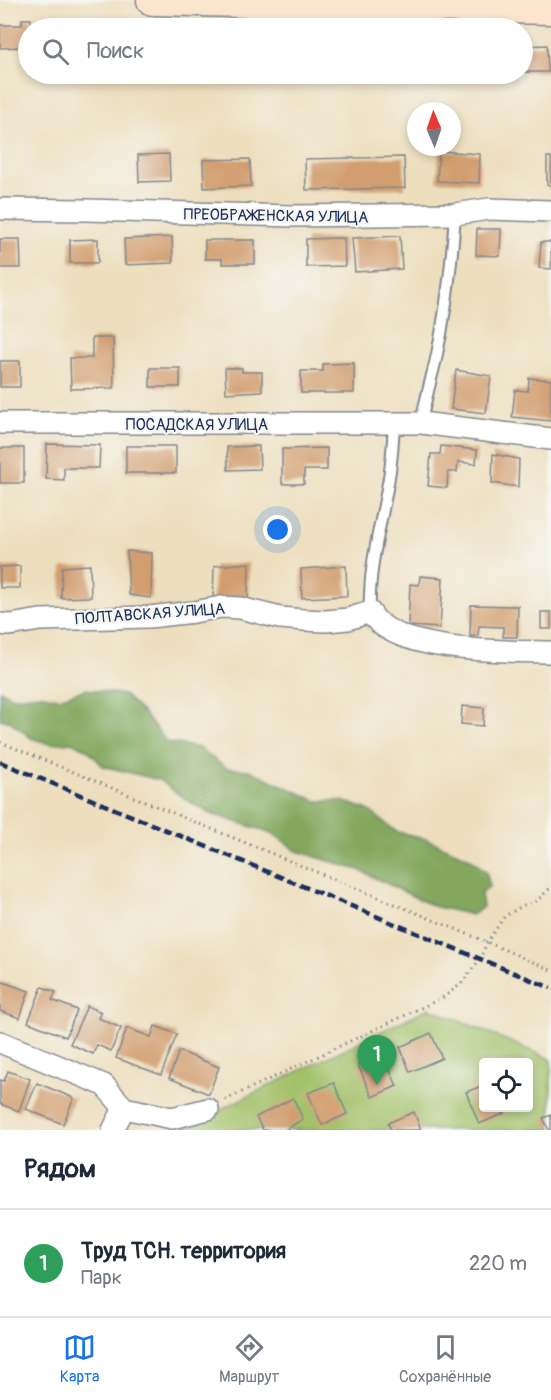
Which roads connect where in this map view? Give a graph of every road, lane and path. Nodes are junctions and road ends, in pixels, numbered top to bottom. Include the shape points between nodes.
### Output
1 (152, 0) edge
2 (551, 9) edge
3 (0, 209) edge
4 (551, 211) edge
5 (454, 214) junction
6 (394, 422) junction
7 (0, 423) edge
8 (421, 423) junction
9 (551, 439) edge
10 (370, 612) junction
11 (0, 624) edge
12 (551, 652) edge
13 (0, 742) edge
14 (551, 887) edge
15 (487, 942) junction
16 (551, 970) edge
17 (0, 1042) edge
18 (124, 1108) junction
19 (208, 1109) joint
20 (113, 1130) edge

1 - 2 street
3 - 5 street, ПРЕОБРАЖЕНСКАЯ УЛИЦА via 294,216
4 - 5 street, ПРЕОБРАЖЕНСКАЯ УЛИЦА via 489,209
5 - 8 lane via 439,338
6 - 7 street, ПОСАДСКАЯ УЛИЦА
6 - 8 street, ПОСАДСКАЯ УЛИЦА
6 - 10 lane via 388,483 369,587
8 - 9 street, ПОСАДСКАЯ УЛИЦА
10 - 11 street, ПОЛТАВСКАЯ УЛИЦА via 348,619 304,621 221,607 149,617
10 - 12 street via 385,628 428,644
13 - 15 path
14 - 15 path via 538,900 505,916
15 - 16 path
15 - 19 path via 461,984 444,997
17 - 18 street via 104,1084
18 - 19 street via 172,1118
18 - 20 street

